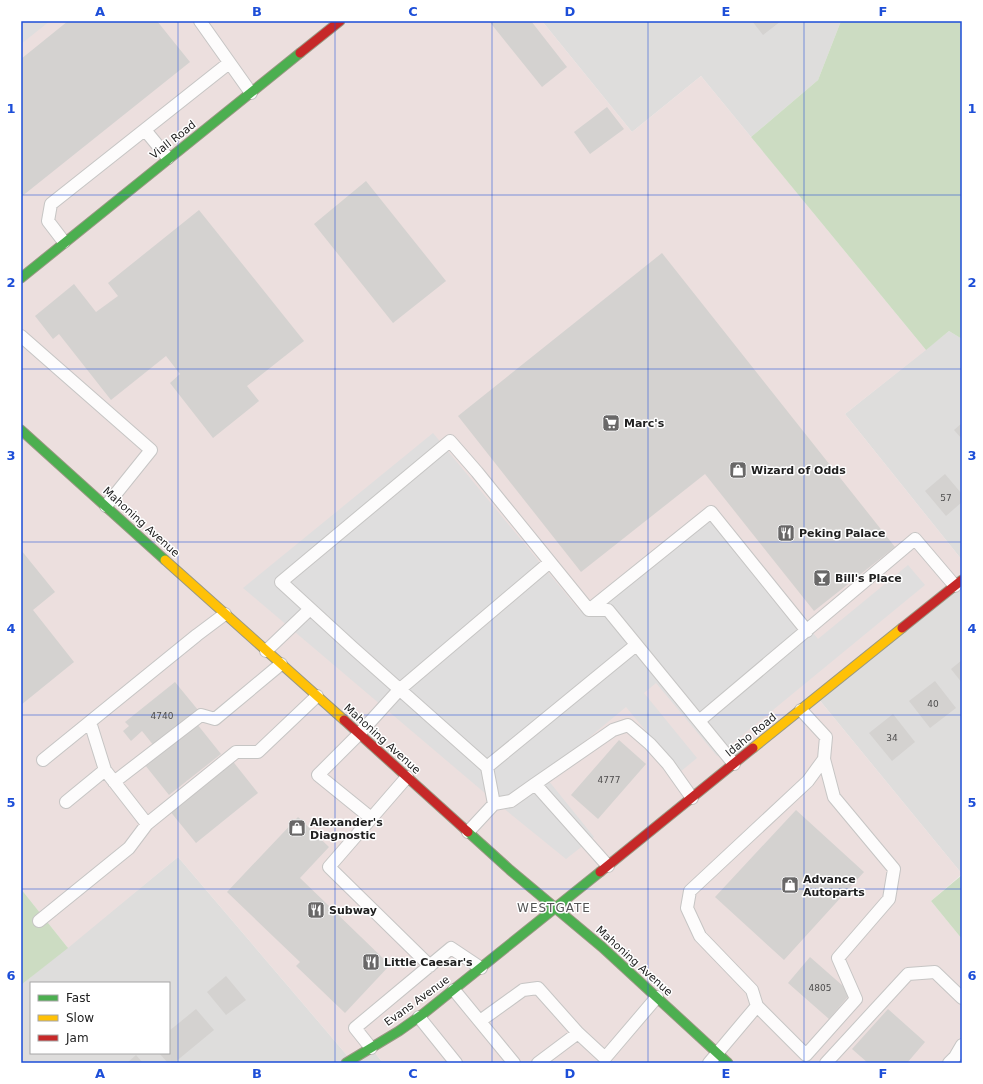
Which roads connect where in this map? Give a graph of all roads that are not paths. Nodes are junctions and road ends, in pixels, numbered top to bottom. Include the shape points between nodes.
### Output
1 (200, 21) edge
2 (340, 21) edge
3 (229, 63) junction
4 (250, 93) junction
5 (145, 130) junction
6 (168, 158) junction
7 (64, 242) junction
8 (21, 278) edge
9 (21, 336) edge
10 (21, 430) edge
11 (106, 506) junction
12 (550, 562) junction
13 (958, 583) edge
14 (310, 609) junction
15 (589, 610) junction
16 (225, 614) junction
17 (806, 631) junction
18 (636, 645) junction
19 (266, 651) junction
20 (281, 664) junction
21 (399, 690) junction
22 (317, 696) junction
23 (801, 710) junction
24 (699, 721) junction
25 (90, 722) junction
26 (359, 734) junction
27 (824, 759) junction
28 (43, 760) dead end
29 (734, 764) junction
30 (487, 767) junction
31 (105, 770) junction
32 (407, 777) junction
33 (114, 782) junction
34 (535, 784) junction
35 (692, 798) junction
36 (66, 802) dead end
37 (494, 804) junction
38 (371, 818) junction
39 (147, 824) junction
40 (468, 832) junction
41 (608, 866) junction
42 (555, 908) junction
43 (39, 921) dead end
44 (430, 966) junction
45 (481, 968) junction
46 (454, 990) junction
47 (657, 998) junction
48 (962, 998) edge
49 (757, 1006) junction
50 (419, 1017) junction
51 (480, 1022) junction
52 (578, 1033) junction
53 (962, 1045) edge
54 (371, 1048) junction
55 (718, 1053) junction
56 (810, 1059) edge
57 (828, 1060) edge
58 (346, 1063) edge
59 (456, 1063) edge
60 (514, 1063) edge
61 (538, 1063) edge
62 (709, 1063) edge
63 (728, 1063) edge
64 (949, 1063) edge

1 - 3 lane
2 - 4 street, Viall Road
3 - 4 lane
3 - 5 lane
4 - 6 street, Viall Road
5 - 6 lane
5 - 7 lane via 51,204 48,221
6 - 7 street, Viall Road
7 - 8 street, Viall Road
9 - 11 lane via 151,450
10 - 11 street, Mahoning Avenue
11 - 16 street, Mahoning Avenue
12 - 14 lane via 450,441 281,582
12 - 15 lane
12 - 21 lane
13 - 17 lane via 915,539
13 - 23 street, Idaho Road
14 - 19 lane
14 - 21 lane
15 - 17 lane via 711,512
15 - 18 lane via 608,610
16 - 19 street, Mahoning Avenue
16 - 25 lane
17 - 24 lane
18 - 24 lane
18 - 30 lane
19 - 20 street, Mahoning Avenue
20 - 22 street, Mahoning Avenue
20 - 33 lane via 214,719 201,715
21 - 26 lane
21 - 30 lane
22 - 26 street, Mahoning Avenue
22 - 39 lane via 258,752 236,752
23 - 27 lane via 826,737
23 - 29 street, Idaho Road
24 - 29 lane
25 - 28 lane
25 - 31 lane
26 - 32 street, Mahoning Avenue
26 - 38 lane via 318,775
27 - 49 lane via 808,781 690,891 687,908 700,936 752,990
27 - 56 lane via 834,797 894,869 889,899 838,958 856,999
29 - 35 street, Idaho Road
30 - 37 lane
31 - 33 lane
31 - 36 lane
32 - 38 lane
32 - 40 street, Mahoning Avenue
33 - 39 lane
34 - 35 lane via 613,730 628,725 668,764
34 - 37 lane via 511,802
34 - 41 lane
35 - 41 street, Idaho Road
37 - 40 lane
38 - 44 lane via 329,867
39 - 43 lane via 129,848
40 - 42 street, Mahoning Avenue
41 - 42 street, Idaho Road
42 - 45 street, Evans Avenue
42 - 47 street, Mahoning Avenue
44 - 45 lane via 451,948
44 - 54 lane via 355,1028
45 - 46 street, Evans Avenue
46 - 50 street, Evans Avenue
46 - 51 lane
47 - 52 lane via 605,1058
47 - 55 street, Mahoning Avenue
48 - 57 lane via 935,972 908,974
49 - 55 lane
49 - 56 lane
50 - 54 street, Evans Avenue
50 - 59 lane
51 - 52 lane via 523,990 538,988
51 - 60 lane
52 - 61 lane
53 - 64 lane
54 - 58 street, Evans Avenue
55 - 62 lane
55 - 63 street, Mahoning Avenue

